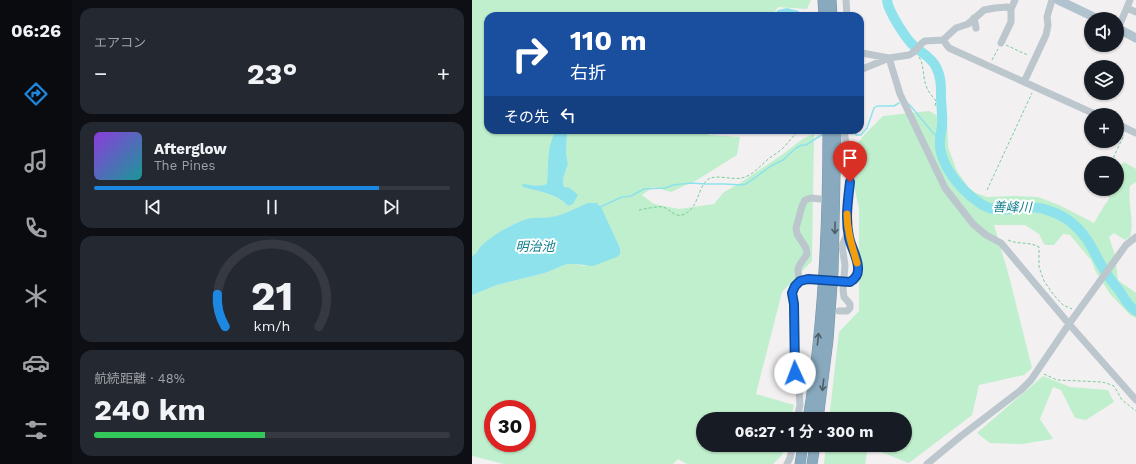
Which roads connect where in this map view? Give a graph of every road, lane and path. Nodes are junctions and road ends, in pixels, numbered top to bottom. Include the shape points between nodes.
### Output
1 (823, 0) edge
2 (831, 0) edge
3 (846, 0) edge
4 (1015, 0) edge
5 (1052, 0) edge
6 (1058, 0) edge
7 (1130, 0) edge
8 (1071, 3) edge
9 (1127, 8) junction
10 (1011, 9) junction
11 (824, 12) edge
12 (832, 12) edge
13 (847, 12) edge
14 (1086, 12) edge
15 (1136, 12) edge
16 (1124, 14) edge
17 (974, 18) junction
18 (976, 28) dead end
19 (1124, 32) edge
20 (1136, 38) edge
21 (942, 40) junction
22 (1001, 43) junction
23 (913, 52) junction
24 (864, 53) edge
25 (1036, 55) junction
26 (889, 58) junction
27 (990, 66) junction
28 (864, 68) edge
29 (1024, 82) junction
30 (1035, 87) junction
31 (935, 106) dead end
32 (1084, 109) edge
33 (1124, 128) edge
34 (1127, 129) junction
35 (1136, 133) edge
36 (795, 134) edge
37 (828, 134) edge
38 (836, 134) edge
39 (845, 134) edge
40 (1114, 156) edge
41 (832, 175) junction
42 (987, 190) dead end
43 (820, 199) dead end
44 (639, 210) dead end
45 (848, 234) junction
46 (1136, 237) edge
47 (1008, 240) dead end
48 (804, 280) junction
49 (839, 311) dead end
50 (1078, 312) junction
51 (1069, 324) junction
52 (1038, 370) junction
53 (1136, 400) edge
54 (1136, 411) edge
55 (798, 412) edge
56 (809, 412) edge
57 (819, 412) edge
58 (791, 452) edge
59 (802, 452) edge
60 (814, 452) edge
61 (787, 464) edge
62 (800, 464) edge
63 (812, 464) edge
64 (927, 464) edge

1 - 11 highway
2 - 12 highway
3 - 13 street
4 - 10 street
5 - 25 street via 1047,17 1046,35
6 - 8 main road
7 - 9 street
8 - 14 main road
9 - 15 street
9 - 16 street
10 - 17 street via 1007,7 984,10
10 - 22 street via 1011,22
17 - 18 street
17 - 21 street
19 - 20 main road
21 - 23 street via 925,41
21 - 27 street via 949,48
22 - 25 path via 1024,54
22 - 27 path
23 - 26 street
23 - 31 path via 924,68 924,78 936,101
24 - 26 street
25 - 29 street
26 - 28 street
26 - 51 street via 900,94 945,188 973,224 1001,244
27 - 29 street
29 - 30 street
30 - 32 street
30 - 42 path
33 - 34 street
34 - 35 street
34 - 40 path
36 - 44 path via 780,151 751,175 737,179 718,177 706,180 687,213 675,214 663,207
37 - 41 highway
38 - 41 highway
39 - 45 street via 853,170 848,196
56 -> 41 highway
41 -> 57 highway via 832,285
43 - 48 street via 805,200 796,228 807,254 797,272
45 - 48 street, bridge via 858,268 855,280
45 - 49 street via 842,246 845,265 843,290 850,308 847,311
46 - 50 street via 1126,245
47 - 50 path via 1014,243 1032,243 1039,247 1039,267 1044,281 1063,305
48 - 55 street via 795,286 792,293
50 - 51 street
51 - 52 street
51 - 53 street
52 - 54 path via 1057,380 1096,382 1114,386 1122,400
52 - 64 street via 1021,390
58 - 61 street
59 - 62 highway
60 - 63 highway

